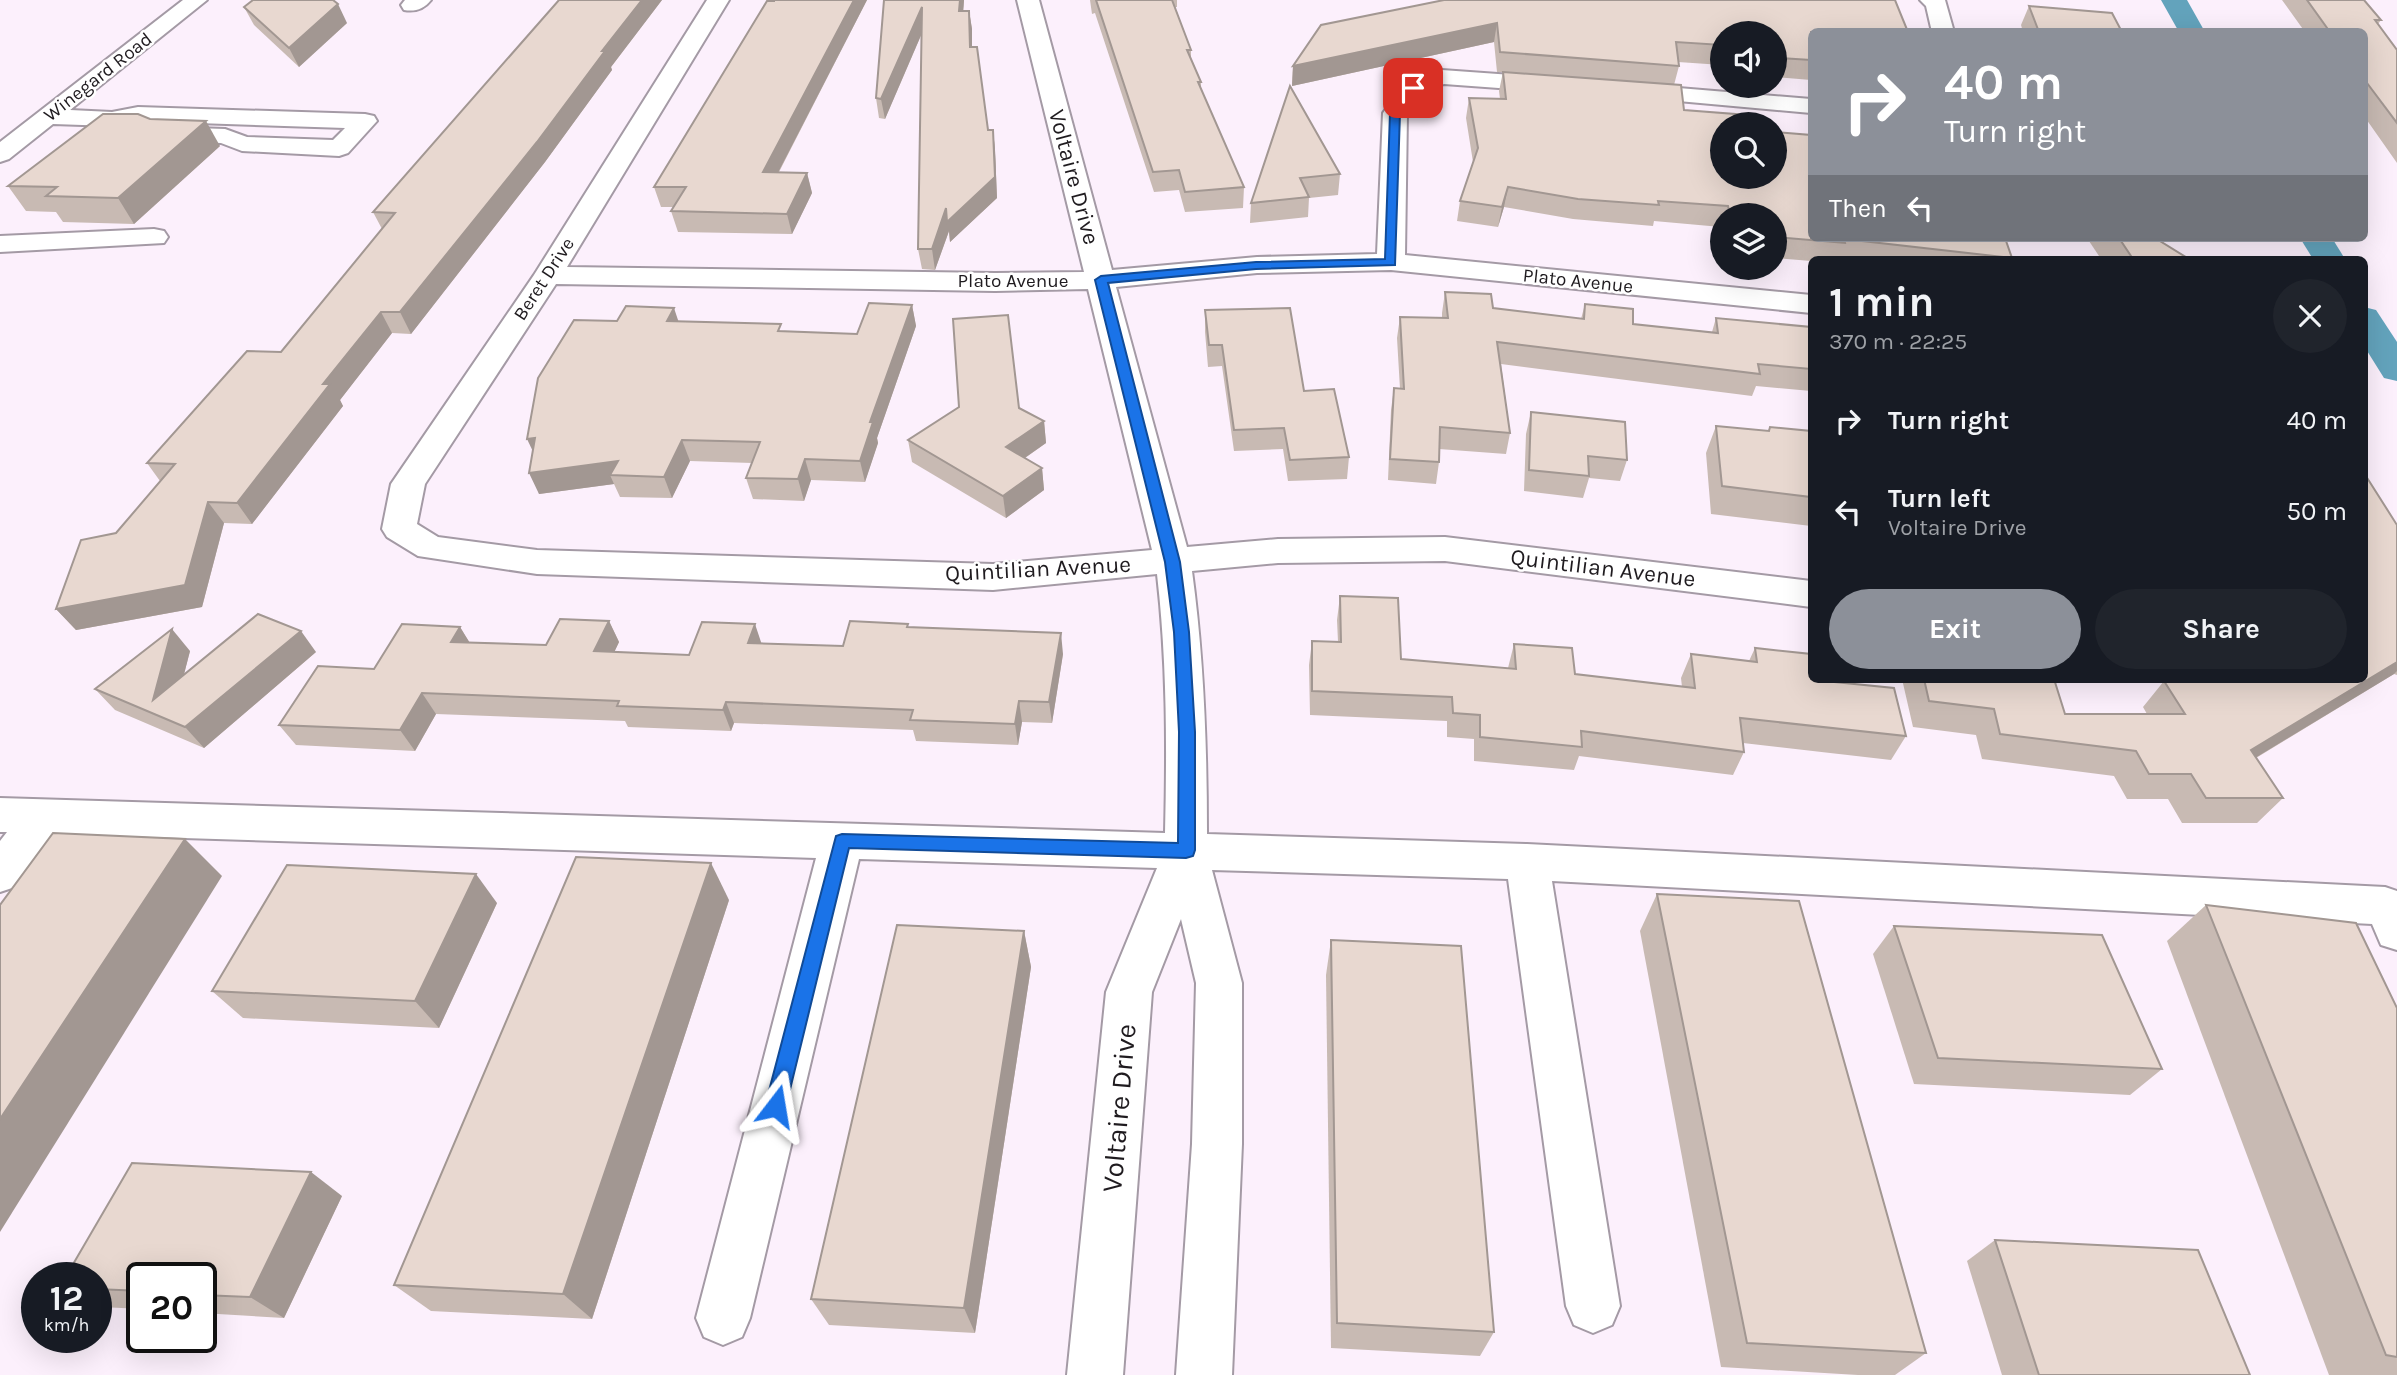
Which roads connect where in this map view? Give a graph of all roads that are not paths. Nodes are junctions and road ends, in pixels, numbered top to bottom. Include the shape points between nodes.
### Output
1 (196, 0) edge
2 (718, 0) edge
3 (1028, 0) edge
4 (1931, 0) edge
5 (1942, 28) edge
6 (1578, 87) edge
7 (1606, 89) edge
8 (1808, 106) edge
9 (47, 117) junction
10 (27, 132) junction
11 (131, 133) edge
12 (165, 134) edge
13 (0, 154) edge
14 (154, 237) dead end
15 (0, 244) edge
16 (1391, 262) junction
17 (548, 275) junction
18 (1101, 280) junction
19 (1808, 304) edge
20 (430, 548) joint
21 (1173, 562) junction
22 (1808, 594) edge
23 (0, 815) edge
24 (43, 816) junction
25 (842, 841) junction
26 (1186, 850) junction
27 (1527, 862) junction
28 (0, 874) edge
29 (2397, 931) edge
30 (1593, 1306) dead end
31 (723, 1318) dead end
32 (1094, 1375) edge
33 (1204, 1375) edge

1 - 9 street, Winegard Road
2 - 17 street, Beret Drive
3 - 18 street, Voltaire Drive
4 - 5 street via 1936,3
6 - 16 street via 1442,76 1413,88 1395,113
7 - 8 street
9 - 10 street, Winegard Road
9 - 12 street via 112,119 138,114 365,121 339,148 242,144 225,136
10 - 11 street
10 - 13 street, Winegard Road
14 - 15 street
16 - 18 street, Plato Avenue via 1256,265
16 - 19 street, Plato Avenue
17 - 18 street, Plato Avenue
17 - 20 street, Beret Drive via 408,484 399,529
18 - 21 street, Voltaire Drive
20 - 21 street, Quintilian Avenue via 537,562 993,576
21 - 22 street, Quintilian Avenue via 1278,551 1446,549
21 - 26 street, Voltaire Drive via 1187,732
23 - 24 street
24 - 25 street
24 - 28 street
25 - 26 street
25 - 31 street
26 - 27 street
26 - 32 street, Voltaire Drive via 1129,992
26 - 33 street, Voltaire Drive via 1219,983 1217,1144
27 - 29 street via 2385,906
27 - 30 street

